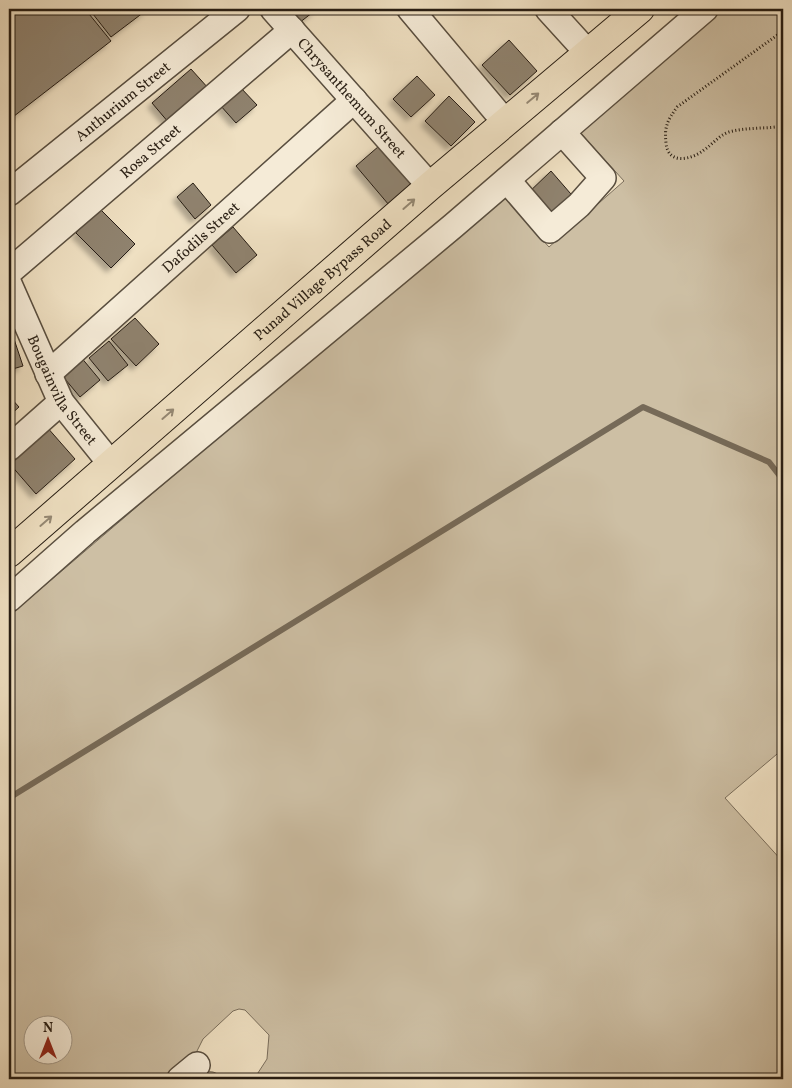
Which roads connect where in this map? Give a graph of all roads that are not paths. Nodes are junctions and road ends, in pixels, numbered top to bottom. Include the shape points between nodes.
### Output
1 (237, 9) edge
2 (273, 9) edge
3 (410, 9) edge
4 (548, 9) edge
5 (640, 9) edge
6 (705, 9) edge
7 (292, 30) junction
8 (588, 53) junction
9 (354, 100) junction
10 (506, 122) junction
11 (562, 132) junction
12 (506, 180) junction
13 (430, 186) junction
14 (9, 193) edge
15 (9, 272) edge
16 (9, 284) edge
17 (48, 374) junction
18 (61, 402) junction
19 (9, 448) edge
20 (111, 464) junction
21 (9, 553) edge
22 (9, 599) edge

1 - 14 street, Anthurium Street
2 - 7 street, Chrysanthemum Street
3 - 10 street
4 - 8 street
5 - 8 main road, Punad Village Bypass Road
6 - 11 street
7 - 9 street, Chrysanthemum Street
7 - 15 street, Rosa Street
10 -> 8 main road, Punad Village Bypass Road
9 - 13 street, Chrysanthemum Street
9 - 17 street, Dafodils Street
10 - 13 main road, Punad Village Bypass Road
11 - 12 street
11 - 12 street via 603,178 550,230
12 - 22 street
20 -> 13 main road, Punad Village Bypass Road
16 - 17 street, Bougainvilla Street
17 - 18 street, Bougainvilla Street
18 - 19 street
18 - 20 street, Bougainvilla Street
21 -> 20 main road, Punad Village Bypass Road

